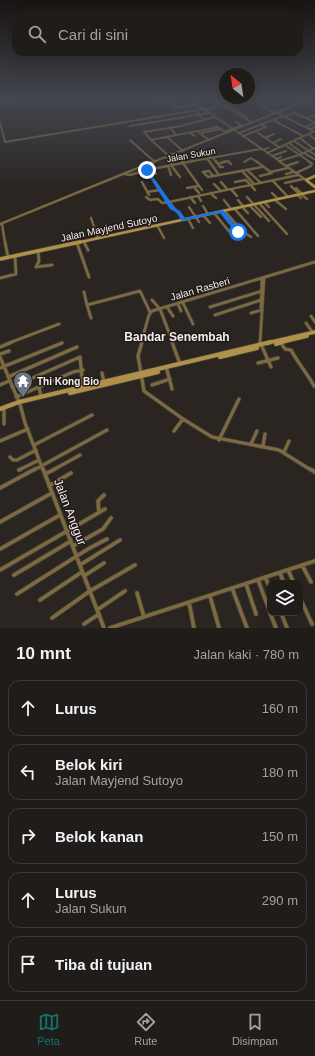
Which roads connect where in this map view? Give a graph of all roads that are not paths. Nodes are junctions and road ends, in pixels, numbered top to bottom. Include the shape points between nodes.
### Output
1 (1, 127) edge
2 (91, 127) edge
3 (168, 127) edge
4 (170, 127) edge
5 (229, 127) edge
6 (238, 127) edge
7 (239, 127) edge
8 (253, 127) edge
9 (265, 127) edge
10 (285, 127) edge
11 (305, 127) edge
12 (315, 127) edge
13 (219, 128) junction
14 (228, 130) junction
15 (233, 130) junction
16 (309, 130) junction
17 (197, 131) junction
18 (189, 132) junction
19 (313, 132) edge
20 (200, 133) junction
21 (238, 133) junction
22 (258, 133) dead end
23 (274, 134) dead end
24 (308, 134) junction
25 (176, 135) junction
26 (315, 135) edge
27 (195, 136) dead end
28 (220, 136) junction
29 (243, 136) junction
30 (167, 137) junction
31 (303, 137) junction
32 (265, 138) junction
33 (300, 138) junction
34 (282, 139) dead end
35 (315, 139) edge
36 (130, 140) dead end
37 (151, 140) junction
38 (209, 140) junction
39 (294, 141) junction
40 (272, 143) junction
41 (289, 143) junction
42 (284, 145) junction
43 (268, 148) dead end
44 (279, 148) junction
45 (314, 148) edge
46 (203, 149) dead end
47 (261, 149) junction
48 (183, 151) junction
49 (286, 151) dead end
50 (309, 151) junction
51 (243, 152) junction
52 (239, 153) junction
53 (267, 153) junction
54 (303, 153) junction
55 (175, 154) junction
56 (299, 155) junction
57 (315, 155) edge
58 (168, 156) junction
59 (241, 156) dead end
60 (271, 156) junction
61 (281, 157) dead end
62 (212, 158) junction
63 (251, 158) junction
64 (207, 159) junction
65 (276, 159) junction
66 (314, 159) edge
67 (278, 161) junction
68 (155, 162) junction
69 (244, 162) dead end
70 (298, 162) dead end
71 (183, 163) junction
72 (151, 164) junction
73 (218, 164) junction
74 (231, 164) dead end
75 (171, 165) junction
76 (223, 167) dead end
77 (263, 167) junction
78 (287, 167) junction
79 (155, 168) junction
80 (234, 168) dead end
81 (147, 170) junction
82 (247, 170) junction
83 (142, 171) junction
84 (159, 171) dead end
85 (237, 171) junction
86 (242, 171) junction
87 (270, 172) junction
88 (126, 174) junction
89 (156, 174) dead end
90 (286, 174) dead end
91 (296, 174) junction
92 (171, 175) dead end
93 (219, 175) junction
94 (213, 176) dead end
95 (260, 176) dead end
96 (315, 176) edge
97 (145, 177) dead end
98 (180, 177) dead end
99 (242, 177) dead end
100 (246, 180) junction
101 (272, 180) junction
102 (304, 180) junction
103 (142, 182) dead end
104 (221, 182) dead end
105 (235, 182) dead end
106 (261, 183) junction
107 (285, 183) dead end
108 (214, 184) dead end
109 (254, 184) junction
110 (250, 185) junction
111 (198, 186) junction
112 (291, 186) dead end
113 (194, 187) junction
114 (315, 187) edge
115 (187, 188) dead end
116 (296, 188) dead end
117 (231, 189) junction
118 (160, 190) junction
119 (202, 190) dead end
120 (228, 190) junction
121 (255, 190) dead end
122 (220, 191) junction
123 (315, 191) edge
124 (147, 192) junction
125 (199, 193) dead end
126 (210, 193) junction
127 (272, 193) dead end
128 (149, 195) dead end
129 (300, 195) junction
130 (198, 196) junction
131 (237, 196) dead end
132 (146, 197) dead end
133 (190, 197) junction
134 (247, 197) dead end
135 (288, 197) junction
136 (216, 198) dead end
137 (277, 199) junction
138 (307, 199) dead end
139 (201, 200) dead end
140 (224, 200) dead end
141 (238, 200) dead end
142 (169, 202) junction
143 (264, 202) junction
144 (195, 203) dead end
145 (258, 203) junction
146 (251, 205) junction
147 (203, 206) dead end
148 (243, 206) junction
149 (189, 207) dead end
150 (269, 207) dead end
151 (233, 208) junction
152 (286, 209) dead end
153 (223, 211) junction
154 (214, 212) junction
155 (248, 213) dead end
156 (208, 214) junction
157 (204, 215) junction
158 (196, 217) junction
159 (261, 217) dead end
160 (91, 218) dead end
161 (186, 219) junction
162 (269, 221) dead end
163 (199, 222) dead end
164 (210, 223) dead end
165 (1, 224) edge
166 (157, 225) junction
167 (194, 228) dead end
168 (238, 232) dead end
169 (287, 234) dead end
170 (232, 235) dead end
171 (258, 236) dead end
172 (251, 237) dead end
173 (98, 238) junction
174 (164, 238) dead end
175 (84, 241) junction
176 (77, 243) junction
177 (88, 250) dead end
178 (38, 251) junction
179 (14, 256) junction
180 (8, 258) junction
181 (0, 260) edge
182 (315, 262) edge
183 (52, 265) dead end
184 (89, 277) dead end
185 (0, 278) edge
186 (263, 278) junction
187 (262, 291) junction
188 (84, 292) dead end
189 (152, 300) dead end
190 (261, 300) junction
191 (183, 303) junction
192 (178, 304) junction
193 (87, 305) junction
194 (167, 307) junction
195 (210, 307) dead end
196 (160, 309) junction
197 (181, 311) dead end
198 (150, 312) junction
199 (251, 313) dead end
200 (215, 314) dead end
201 (173, 316) dead end
202 (311, 316) dead end
203 (91, 318) dead end
204 (315, 322) edge
205 (306, 323) dead end
206 (59, 324) dead end
207 (193, 324) dead end
208 (314, 333) edge
209 (62, 343) dead end
210 (281, 343) junction
211 (260, 346) junction
212 (0, 347) edge
213 (77, 347) dead end
214 (285, 349) junction
215 (8, 351) dead end
216 (287, 354) dead end
217 (0, 357) edge
218 (278, 358) dead end
219 (268, 360) junction
220 (258, 363) dead end
221 (180, 364) junction
222 (4, 367) junction
223 (271, 367) dead end
224 (0, 368) edge
225 (83, 370) junction
226 (167, 370) junction
227 (102, 373) dead end
228 (141, 375) junction
229 (8, 377) junction
230 (170, 378) junction
231 (9, 381) junction
232 (104, 382) junction
233 (0, 385) edge
234 (152, 385) dead end
235 (314, 386) edge
236 (12, 387) junction
237 (39, 387) junction
238 (83, 389) junction
239 (172, 389) dead end
240 (58, 394) junction
241 (16, 397) junction
242 (41, 398) junction
243 (239, 399) dead end
244 (19, 404) junction
245 (2, 409) edge
246 (92, 415) dead end
247 (183, 419) junction
248 (4, 424) dead end
249 (28, 429) junction
250 (107, 430) dead end
251 (174, 431) dead end
252 (257, 431) dead end
253 (265, 434) dead end
254 (219, 440) junction
255 (0, 441) edge
256 (290, 441) dead end
257 (251, 444) junction
258 (34, 445) junction
259 (263, 446) junction
260 (36, 450) junction
261 (284, 452) junction
262 (80, 455) dead end
263 (10, 457) dead end
264 (39, 460) junction
265 (42, 466) junction
266 (19, 470) dead end
267 (315, 472) edge
268 (71, 473) dead end
269 (45, 474) junction
270 (49, 486) junction
271 (0, 488) edge
272 (52, 493) junction
273 (104, 496) dead end
274 (105, 509) dead end
275 (98, 512) junction
276 (61, 515) junction
277 (111, 518) dead end
278 (0, 522) edge
279 (67, 532) junction
280 (107, 539) dead end
281 (120, 540) dead end
282 (70, 541) junction
283 (73, 546) junction
284 (0, 550) edge
285 (77, 557) junction
286 (314, 562) edge
287 (104, 563) dead end
288 (135, 564) dead end
289 (80, 565) junction
290 (302, 565) junction
291 (0, 570) edge
292 (288, 570) junction
293 (280, 573) junction
294 (83, 574) junction
295 (14, 575) dead end
296 (266, 577) junction
297 (258, 580) junction
298 (267, 580) edge
299 (283, 580) edge
300 (293, 580) edge
301 (311, 582) dead end
302 (246, 584) junction
303 (232, 588) junction
304 (90, 591) junction
305 (125, 591) dead end
306 (137, 593) dead end
307 (17, 594) dead end
308 (210, 596) junction
309 (40, 600) dead end
310 (189, 602) junction
311 (267, 604) edge
312 (303, 604) edge
313 (98, 612) junction
314 (256, 614) dead end
315 (272, 616) edge
316 (282, 616) edge
317 (144, 617) junction
318 (52, 618) dead end
319 (84, 624) dead end
320 (312, 624) dead end
321 (104, 628) edge
322 (110, 628) edge
323 (194, 628) edge
324 (219, 628) edge
325 (247, 628) edge
326 (276, 628) edge
327 (286, 628) edge

1 - 2 street via 5,142
3 - 37 street via 144,132
4 - 25 street
5 - 15 street
6 - 15 street
7 - 15 street
8 - 21 street
9 - 29 street
10 - 31 street
11 - 16 street
12 - 16 street
13 - 14 street via 224,132
13 - 17 street
13 - 20 street
14 - 15 street
14 - 28 street
15 - 21 street
15 - 28 street
16 - 19 street
17 - 18 street
17 - 20 street
18 - 25 street
18 - 27 street
19 - 24 street
19 - 26 street
20 - 38 street
21 - 29 street
22 - 32 street
23 - 32 street
24 - 31 street
24 - 35 street
25 - 30 street
28 - 38 street
29 - 47 street
30 - 37 street
30 - 48 street
31 - 33 street
32 - 40 street
33 - 39 street
33 - 45 street
34 - 40 street
36 - 68 street
37 - 58 street
38 - 48 street
39 - 41 street
39 - 50 street
40 - 44 street
41 - 42 street
41 - 54 street
42 - 44 street
42 - 56 street
43 - 47 street, Jalan Sukun
44 - 53 street
45 - 50 street
46 - 62 street
47 - 51 street, Jalan Sukun
47 - 53 street
48 - 55 street
49 - 60 street
50 - 54 street
50 - 57 street
51 - 52 street, Jalan Sukun
51 - 63 street
52 - 59 street
52 - 62 street, Jalan Sukun
53 - 60 street
54 - 56 street
54 - 66 street
55 - 58 street
55 - 71 street
56 - 67 street
56 - 91 street via 312,165
58 - 68 street
58 - 75 street
60 - 65 street
61 - 65 street
62 - 64 street, Jalan Sukun
62 - 73 street
63 - 69 street
63 - 77 street
64 - 71 street, Jalan Sukun
64 - 93 street
65 - 67 street
67 - 78 street
68 - 72 street
70 - 78 street
71 - 75 street, Jalan Sukun
71 - 111 street
72 - 79 street
72 - 88 street
73 - 74 street via 228,161
73 - 76 street
75 - 79 street, Jalan Sukun
75 - 92 street
75 - 98 street
77 - 82 street
77 - 87 street
78 - 87 street
78 - 91 street
79 - 81 street, Jalan Sukun
79 - 84 street
79 - 89 street
80 - 85 street
81 - 83 street, Jalan Sukun
81 - 118 street
82 - 86 street
82 - 106 street
83 - 88 street, Jalan Sukun via 130,176
83 - 97 street
85 - 86 street
85 - 93 street
86 - 109 street
87 - 95 street via 271,174
88 - 165 street
90 - 91 street
91 - 101 street
91 - 102 street
93 - 94 street
96 - 102 main road
99 - 100 street
100 - 105 street
100 - 110 street
101 - 106 street
101 - 135 street
102 - 107 street
102 - 114 main road
103 - 124 street
104 - 120 street
106 - 109 street
108 - 122 street
109 - 110 street
110 - 117 street
110 - 121 street
111 - 113 street
111 - 119 street
112 - 129 street
113 - 115 street
113 - 125 street
116 - 129 street
117 - 120 street
117 - 131 street
118 - 124 street
118 - 142 street
120 - 122 street
122 - 126 street
123 - 129 main road, Jalan Mayjend Sutoyo
124 - 128 street
126 - 130 street
126 - 136 street
127 - 137 street
129 - 135 main road, Jalan Mayjend Sutoyo
129 - 138 street
130 - 133 street
130 - 139 street
132 - 142 street via 150,200 158,199 162,203
133 - 142 street
133 - 144 street
134 - 146 street
135 - 137 main road, Jalan Mayjend Sutoyo
137 - 143 main road, Jalan Mayjend Sutoyo
137 - 152 street
140 - 151 street
141 - 148 street
142 - 161 street
143 - 145 main road, Jalan Mayjend Sutoyo
143 - 150 street
145 - 146 main road, Jalan Mayjend Sutoyo
145 - 169 street
146 - 148 main road, Jalan Mayjend Sutoyo
146 - 159 street
146 - 162 street
147 - 156 street
148 - 151 main road, Jalan Mayjend Sutoyo
148 - 155 street
149 - 158 street
151 - 153 main road, Jalan Mayjend Sutoyo
151 - 171 street
153 - 154 main road, Jalan Mayjend Sutoyo
153 - 168 street
153 - 172 street
154 - 156 main road, Jalan Mayjend Sutoyo
154 - 170 street
156 - 157 main road, Jalan Mayjend Sutoyo
157 - 158 main road, Jalan Mayjend Sutoyo
157 - 164 street
158 - 161 main road, Jalan Mayjend Sutoyo
158 - 163 street
160 - 173 street
161 - 166 main road, Jalan Mayjend Sutoyo
161 - 167 street
165 - 180 street
166 - 173 main road, Jalan Mayjend Sutoyo
166 - 174 street
173 - 175 main road, Jalan Mayjend Sutoyo
175 - 176 main road, Jalan Mayjend Sutoyo
175 - 177 street
176 - 178 main road, Jalan Mayjend Sutoyo
176 - 184 street
178 - 179 main road, Jalan Mayjend Sutoyo
178 - 183 street via 39,261 36,267
179 - 180 main road, Jalan Mayjend Sutoyo
179 - 185 street via 16,274
180 - 181 main road, Jalan Mayjend Sutoyo
182 - 186 street, Jalan Rasberi
186 - 187 street
186 - 191 street, Jalan Rasberi
186 - 211 street
187 - 190 street
187 - 195 street
188 - 193 street
189 - 196 street
190 - 199 street via 261,310
190 - 200 street
191 - 192 street, Jalan Rasberi
191 - 207 street
192 - 194 street, Jalan Rasberi
192 - 197 street
193 - 198 street via 140,291
193 - 203 street
194 - 196 street, Jalan Rasberi
194 - 201 street
196 - 198 street, Jalan Rasberi
196 - 221 street
198 - 228 street via 138,356
202 - 204 street
205 - 208 street
206 - 212 street
208 - 210 main road
208 - 211 main road
209 - 222 street
210 - 211 main road
210 - 214 street
211 - 219 street
211 - 221 main road
211 - 226 main road
213 - 229 street
214 - 216 street
214 - 235 street via 291,350
215 - 217 street
217 - 222 street, Jalan Anggur
218 - 219 street
219 - 220 street
219 - 223 street
221 - 228 main road
222 - 224 street
222 - 229 street, Jalan Anggur
225 - 236 street via 80,357
225 - 237 street
225 - 238 street
226 - 228 main road
226 - 230 street
227 - 232 street
228 - 232 main road
228 - 238 main road
228 - 247 street via 144,390
229 - 231 street, Jalan Anggur
230 - 234 street
230 - 239 street
231 - 233 street
231 - 236 street, Jalan Anggur
232 - 238 main road
236 - 241 street, Jalan Anggur
237 - 241 street
237 - 242 street
238 - 240 main road
240 - 242 main road
240 - 244 main road
241 - 244 street, Jalan Anggur
242 - 244 main road
243 - 254 street
244 - 245 main road
244 - 249 street, Jalan Anggur
245 - 248 street
246 - 258 street
247 - 251 street
247 - 254 street via 208,436
249 - 255 street
249 - 258 street, Jalan Anggur
250 - 265 street
252 - 257 street
253 - 259 street
254 - 257 street
256 - 261 street
257 - 259 street
258 - 260 street, Jalan Anggur
259 - 261 street
260 - 263 street via 16,460
260 - 264 street, Jalan Anggur
261 - 267 street
262 - 269 street
264 - 265 street, Jalan Anggur
264 - 266 street
265 - 269 street, Jalan Anggur
265 - 271 street
268 - 270 street
269 - 270 street, Jalan Anggur
270 - 272 street, Jalan Anggur
272 - 276 street, Jalan Anggur
272 - 278 street
273 - 275 street via 98,501
274 - 275 street
275 - 279 street
276 - 279 street, Jalan Anggur
276 - 284 street
277 - 283 street via 103,529
279 - 282 street, Jalan Anggur
279 - 291 street
280 - 285 street
281 - 289 street
282 - 283 street, Jalan Anggur
282 - 295 street
283 - 285 street, Jalan Anggur
285 - 289 street, Jalan Anggur
285 - 307 street
286 - 290 street
287 - 294 street
288 - 304 street
289 - 294 street, Jalan Anggur
290 - 292 street
290 - 301 street
292 - 293 street
292 - 300 street
293 - 296 street
293 - 299 street
294 - 304 street, Jalan Anggur
294 - 309 street
296 - 297 street
296 - 298 street
297 - 302 street
297 - 311 street
302 - 303 street
302 - 314 street
303 - 308 street
303 - 325 street
304 - 313 street, Jalan Anggur
304 - 318 street
305 - 313 street
306 - 317 street
308 - 310 street
308 - 324 street
310 - 317 street
310 - 323 street
312 - 320 street
313 - 319 street
313 - 321 street, Jalan Anggur
315 - 326 street
316 - 327 street
317 - 322 street

